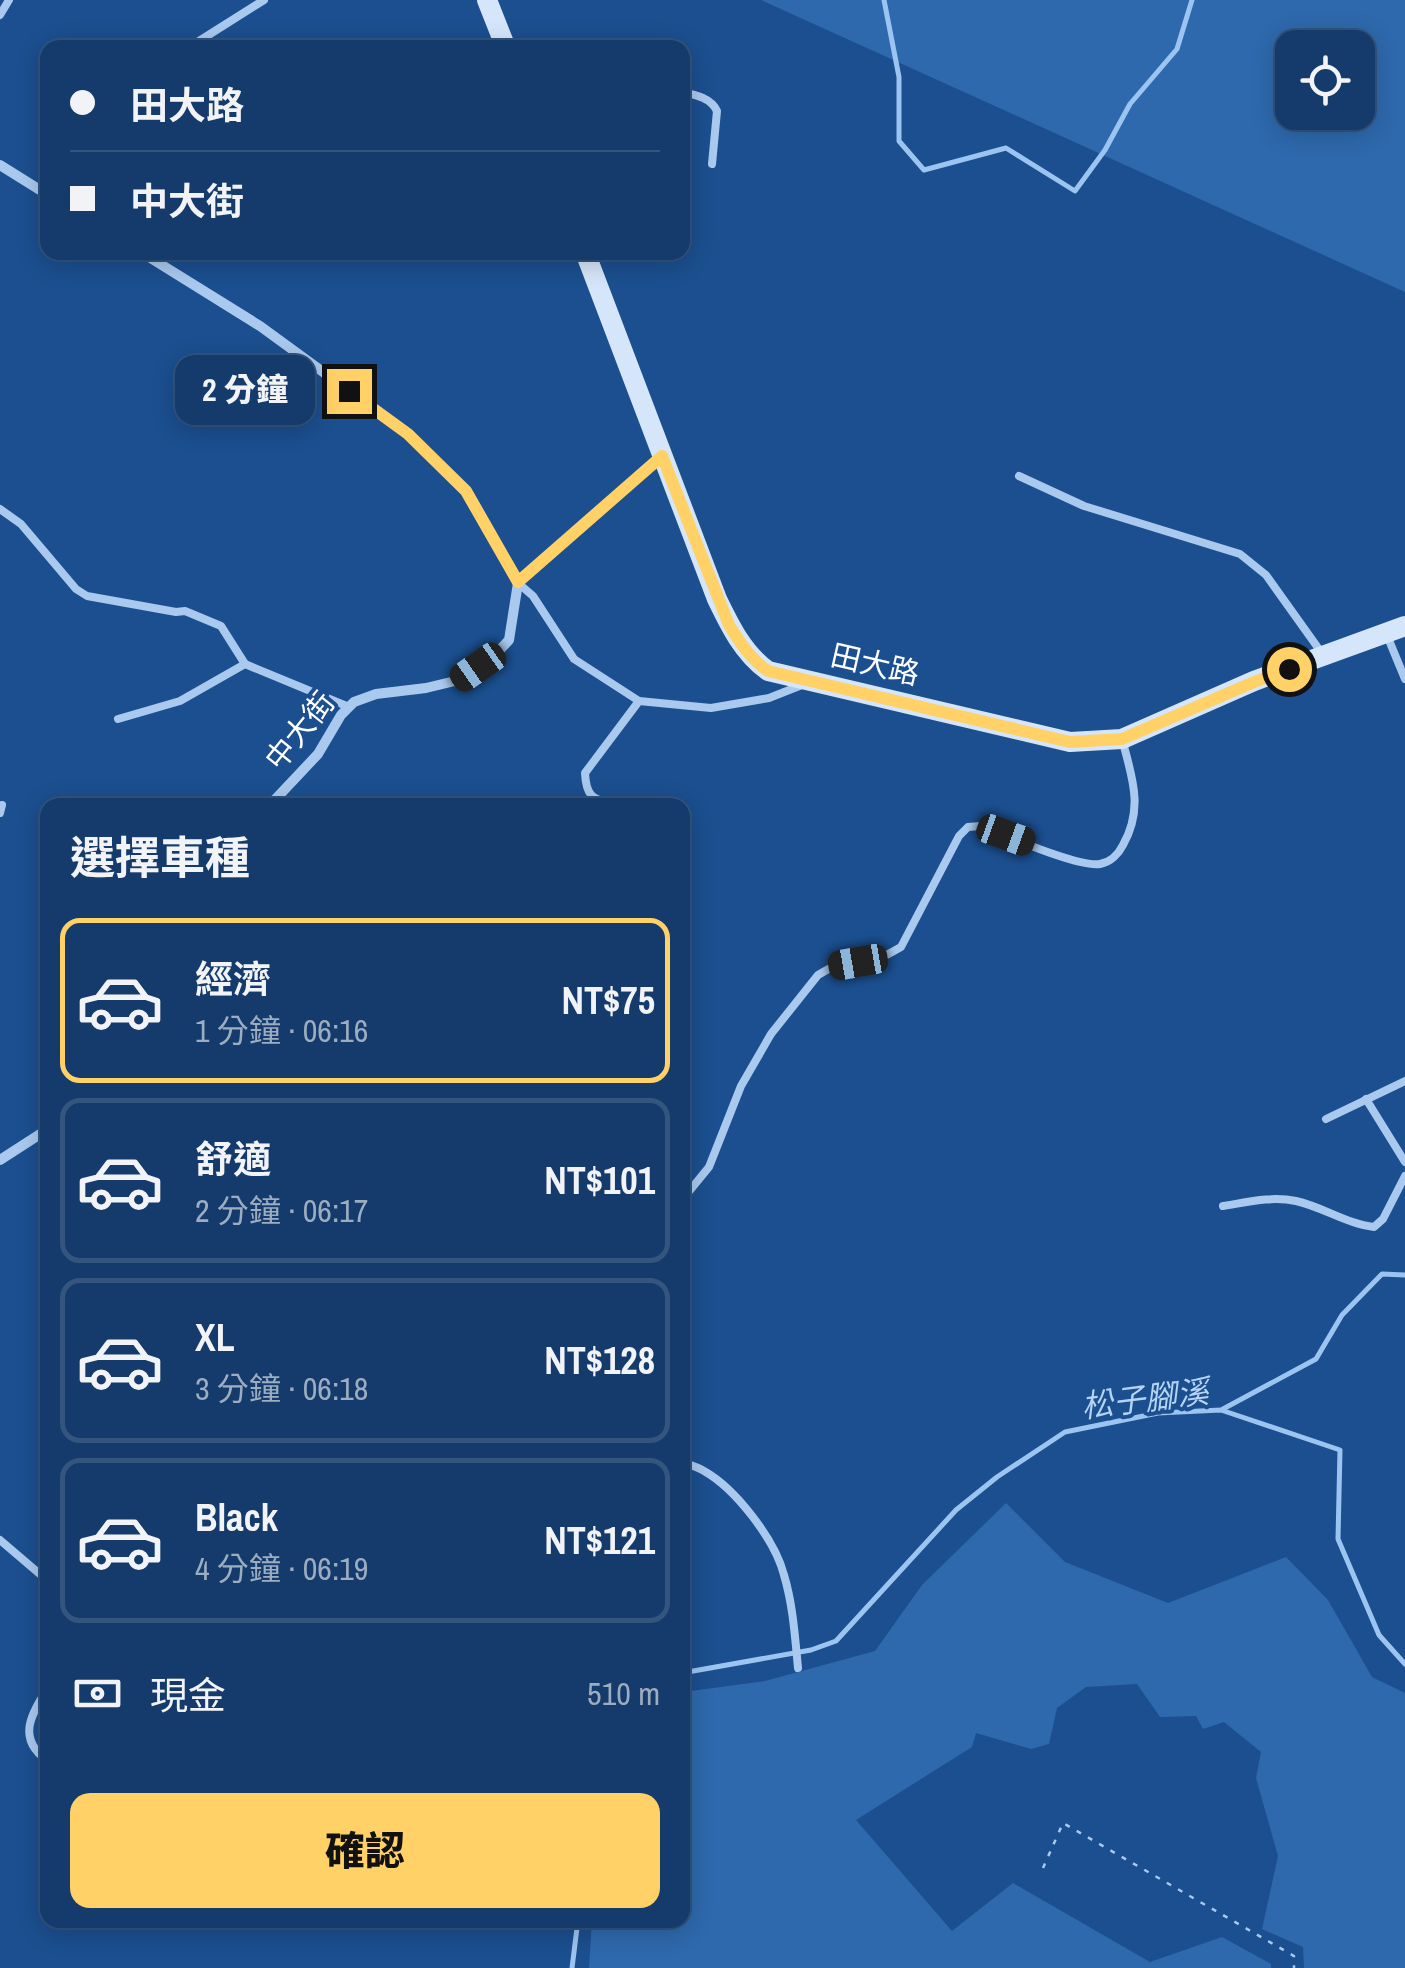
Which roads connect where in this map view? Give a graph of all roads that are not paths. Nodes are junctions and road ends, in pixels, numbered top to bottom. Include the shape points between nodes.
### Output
1 (10, 0) edge
2 (264, 0) edge
3 (488, 0) edge
4 (0, 14) edge
5 (201, 40) edge
6 (503, 40) edge
7 (690, 94) edge
8 (712, 164) dead end
9 (0, 165) edge
10 (40, 189) edge
11 (154, 260) edge
12 (587, 260) edge
13 (662, 456) junction
14 (1019, 476) dead end
15 (0, 509) edge
16 (518, 582) junction
17 (1396, 630) edge
18 (1324, 656) junction
19 (246, 664) junction
20 (1405, 679) edge
21 (811, 681) junction
22 (639, 701) junction
23 (349, 707) junction
24 (118, 720) dead end
25 (1122, 739) junction
26 (277, 798) edge
27 (593, 798) edge
28 (1405, 1081) edge
29 (1366, 1099) junction
30 (1326, 1118) dead end
31 (40, 1134) edge
32 (0, 1160) edge
33 (1405, 1162) edge
34 (1405, 1176) edge
35 (690, 1190) edge
36 (1223, 1206) dead end
37 (690, 1465) edge
38 (0, 1540) edge
39 (40, 1575) edge
40 (798, 1668) dead end
41 (40, 1700) edge
42 (40, 1756) edge

1 - 4 lane
2 - 5 lane
3 - 6 street
7 - 8 lane via 717,111
9 - 10 street
11 - 16 street via 260,326 408,434 466,491
12 - 13 street, 田大路
13 - 16 lane
13 - 21 street, 田大路 via 744,648 768,671
14 - 18 lane via 1084,506 1240,554 1266,575
15 - 19 lane via 87,596 203,618 221,626
16 - 22 lane via 574,659
16 - 23 street, 中大街 via 509,640 496,654 459,680 376,694
17 - 18 street, 田大路
17 - 20 lane
18 - 25 street, 田大路
19 - 23 lane
19 - 24 lane via 180,701
21 - 22 lane via 769,698 711,708
21 - 25 street, 田大路 via 1070,742
22 - 27 lane via 585,773
23 - 26 street, 中大街 via 318,754
25 - 35 lane via 1135,788 1133,827 1118,855 1100,864 1077,861 981,826 968,828 901,947 883,958 823,970 782,1018 741,1086 709,1167
28 - 29 lane
29 - 30 lane
29 - 33 lane
31 - 32 street
34 - 36 lane via 1374,1227 1299,1202 1268,1198
37 - 40 lane via 721,1483 772,1546 784,1572
38 - 39 lane
41 - 42 lane via 28,1735

